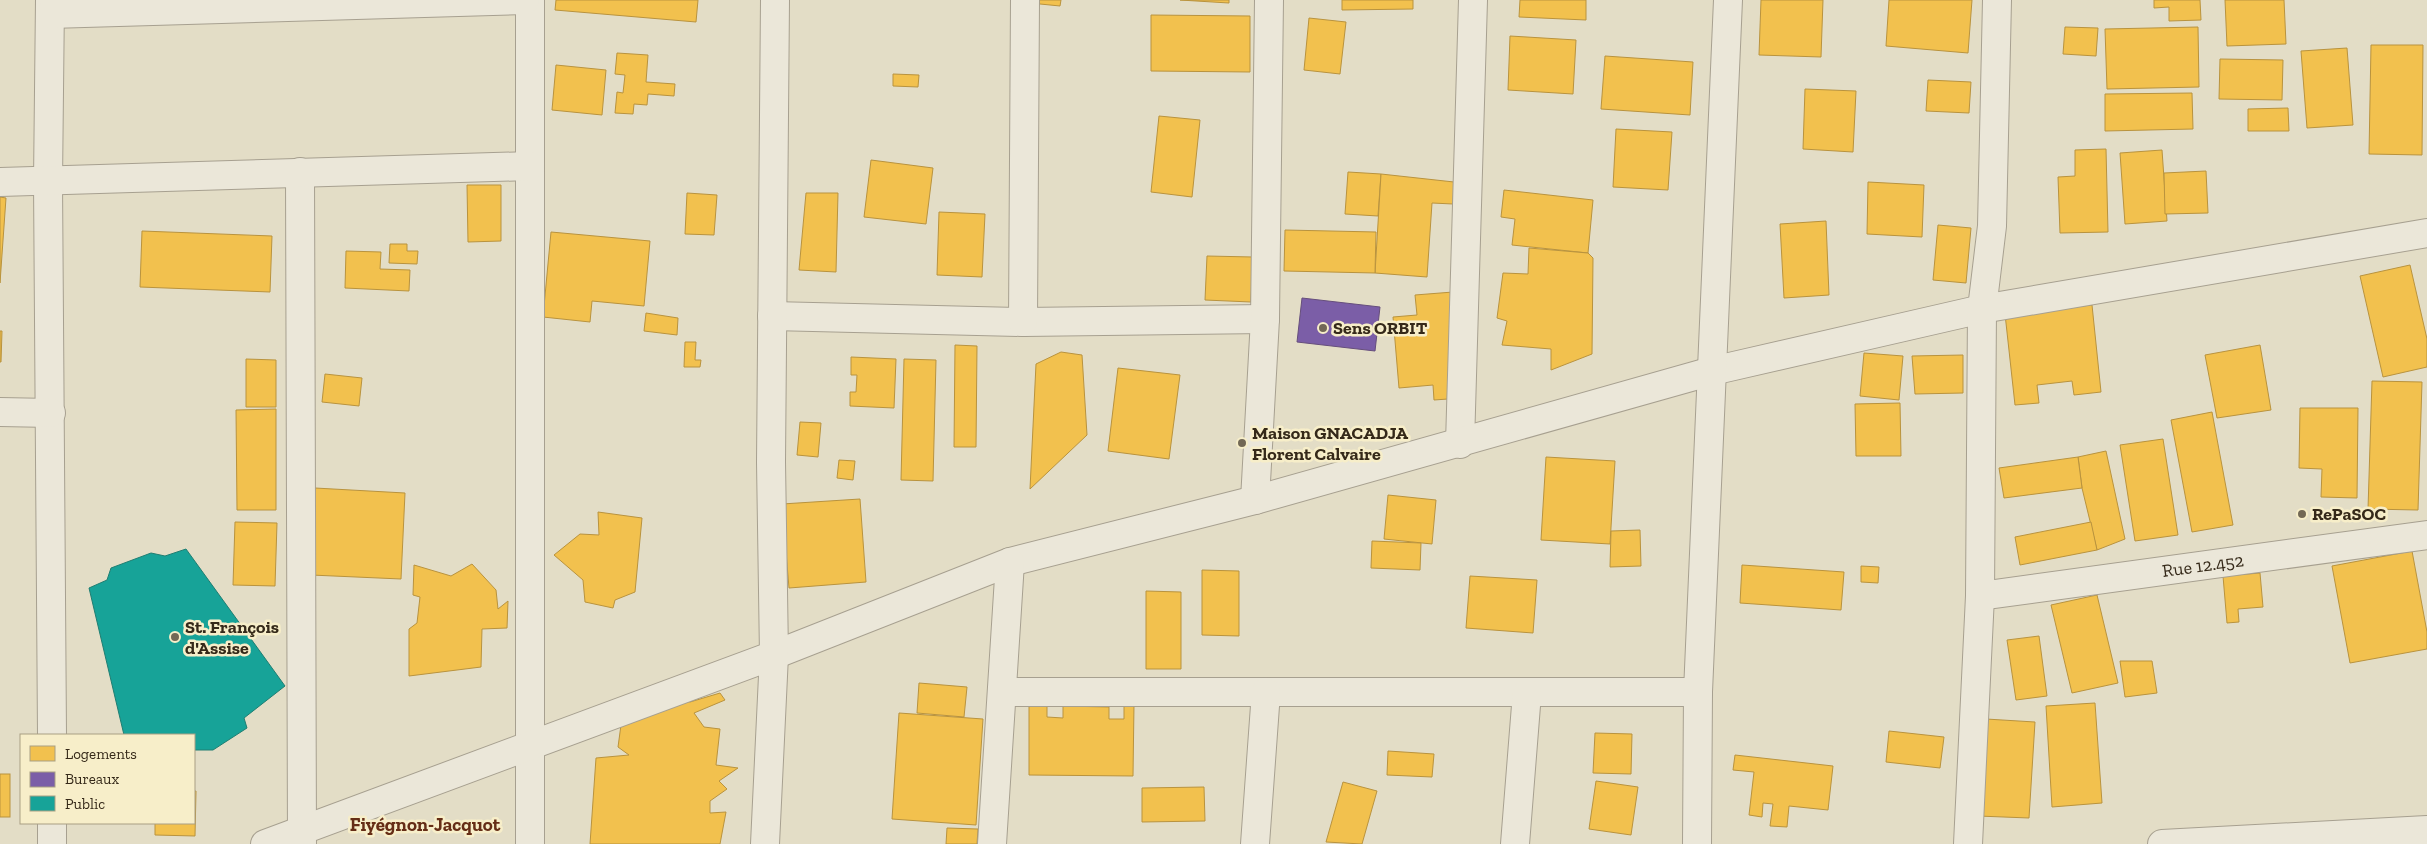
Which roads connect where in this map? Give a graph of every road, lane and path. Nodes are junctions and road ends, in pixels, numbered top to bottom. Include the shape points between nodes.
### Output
1 (525, 0) edge
2 (530, 0) edge
3 (774, 0) edge
4 (1025, 0) edge
5 (1270, 0) edge
6 (1472, 0) edge
7 (1728, 0) edge
8 (1997, 0) edge
9 (50, 7) edge
10 (530, 166) junction
11 (300, 172) junction
12 (0, 182) edge
13 (48, 182) junction
14 (2427, 233) edge
15 (1982, 309) junction
16 (772, 316) junction
17 (1266, 319) junction
18 (1023, 322) junction
19 (1712, 371) junction
20 (0, 412) edge
21 (51, 413) junction
22 (1460, 444) junction
23 (1255, 500) junction
24 (2427, 534) edge
25 (1010, 562) junction
26 (1980, 596) junction
27 (774, 655) junction
28 (1003, 692) junction
29 (1266, 692) junction
30 (1527, 692) junction
31 (1698, 692) junction
32 (52, 734) edge
33 (530, 745) junction
34 (52, 824) edge
35 (2427, 830) edge
36 (302, 837) edge
37 (2228, 842) edge
38 (52, 844) edge
39 (265, 844) edge
40 (530, 844) edge
41 (766, 844) edge
42 (992, 844) edge
43 (1255, 844) edge
44 (1515, 844) edge
45 (1697, 844) edge
46 (1968, 844) edge
47 (2162, 844) edge

1 - 9 street
2 - 10 street
3 - 16 street
4 - 18 street
5 - 17 street
6 - 22 street
7 - 19 street
8 - 15 street via 1992,226
9 - 13 street
10 - 11 street
10 - 33 street
11 - 13 street
11 - 36 street
12 - 13 street
13 - 21 street
14 - 15 street
15 - 19 street
15 - 26 street
16 - 18 street
16 - 27 street
17 - 18 street
17 - 23 street
19 - 22 street
19 - 31 street
20 - 21 street
21 - 32 street
22 - 23 street
23 - 25 street
24 - 26 street, Rue 12.452
25 - 27 street
25 - 28 street
26 - 46 street
27 - 33 street
27 - 41 street
28 - 29 street
28 - 42 street
29 - 30 street
29 - 43 street
30 - 31 street
30 - 44 street
31 - 45 street
33 - 36 street
33 - 40 street
34 - 38 street
35 - 37 street
36 - 39 street
37 - 47 street

